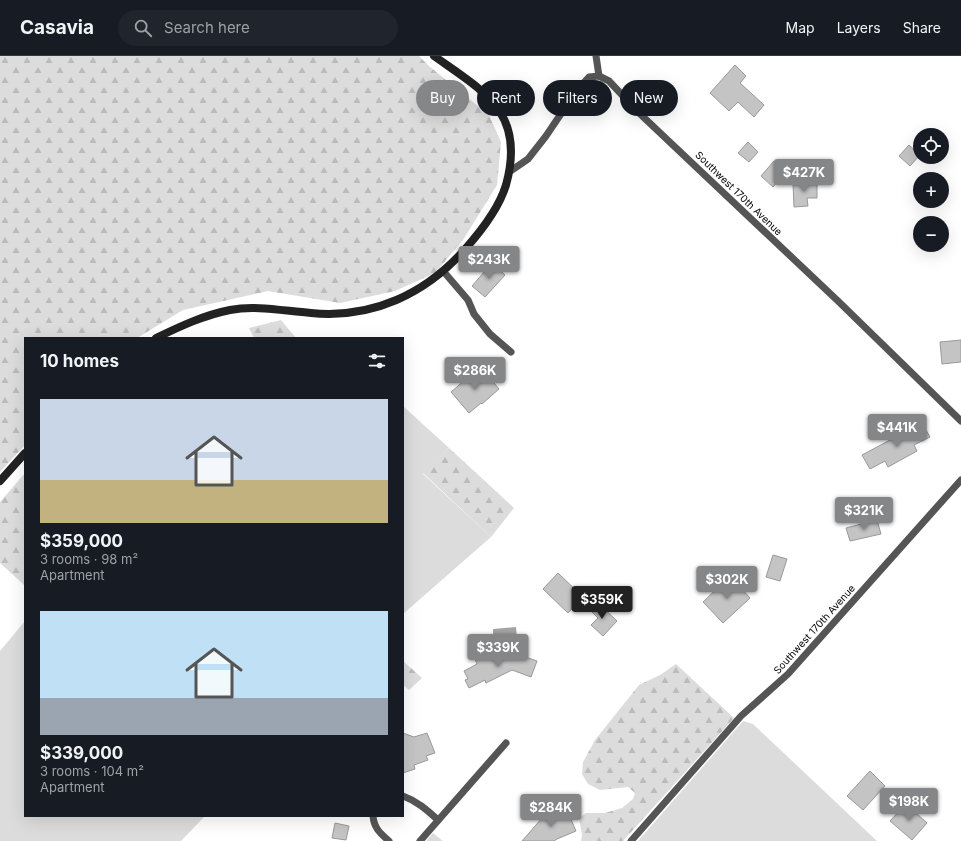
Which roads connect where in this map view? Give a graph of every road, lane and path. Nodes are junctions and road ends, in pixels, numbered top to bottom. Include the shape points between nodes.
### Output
1 (434, 56) edge
2 (596, 56) edge
3 (599, 76) junction
4 (509, 172) junction
5 (444, 272) junction
6 (158, 337) edge
7 (511, 352) dead end
8 (961, 421) edge
9 (24, 454) edge
10 (961, 480) edge
11 (0, 481) edge
12 (506, 743) dead end
13 (404, 796) edge
14 (373, 817) edge
15 (438, 820) junction
16 (388, 841) edge
17 (420, 841) edge
18 (631, 841) edge

1 - 4 street via 480,90 503,115 511,138
2 - 3 lane
3 - 4 lane via 589,77 585,81 528,158
3 - 8 lane, Southwest 170th Avenue via 609,81 638,112
4 - 5 street via 505,188 494,211
5 - 6 street via 408,295 368,310 333,314 257,308 230,310 199,319
5 - 7 lane via 468,300 474,314 490,334
9 - 11 street
10 - 18 lane, Southwest 170th Avenue via 788,674 742,716
12 - 15 lane
13 - 15 lane via 423,806
14 - 16 lane via 373,823 378,831
15 - 17 lane

